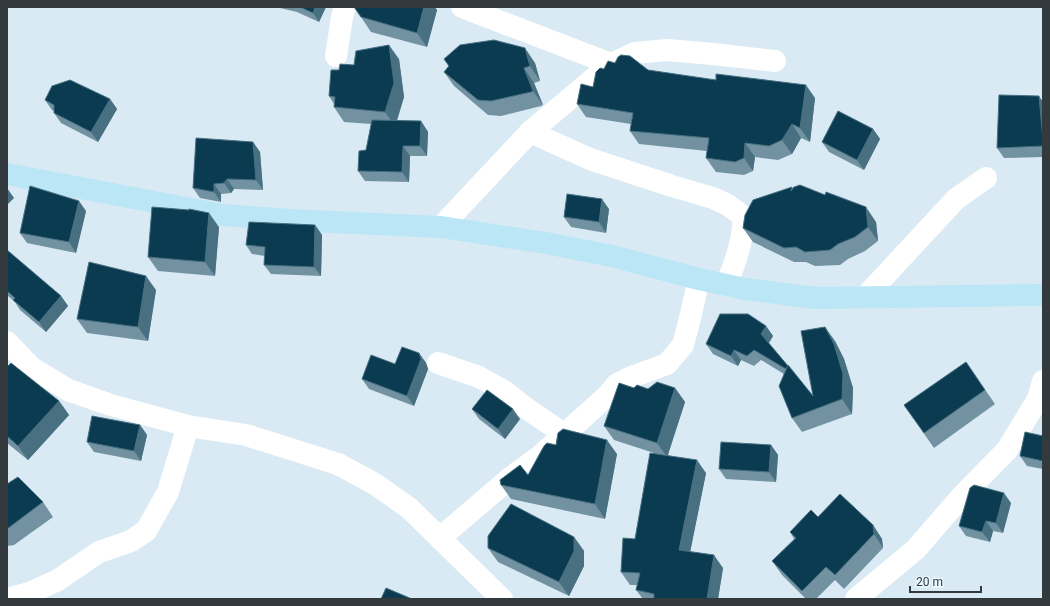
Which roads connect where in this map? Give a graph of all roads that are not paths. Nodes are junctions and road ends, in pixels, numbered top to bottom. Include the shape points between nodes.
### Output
1 (345, 7) edge
2 (462, 7) edge
3 (336, 56) dead end
4 (775, 61) dead end
5 (612, 64) junction
6 (530, 132) junction
7 (7, 174) edge
8 (986, 178) dead end
9 (441, 227) junction
10 (699, 279) junction
11 (726, 285) junction
12 (1043, 295) edge
13 (865, 297) junction
14 (7, 342) edge
15 (438, 364) dead end
16 (1043, 381) edge
17 (188, 426) junction
18 (564, 434) junction
19 (440, 538) junction
20 (7, 599) edge
21 (502, 599) edge
22 (856, 599) edge

1 - 3 street
2 - 5 street
4 - 5 street via 667,50 635,53
5 - 6 street
6 - 9 street
6 - 11 street via 590,158 713,198 744,217 744,232 738,256
7 - 9 street via 223,214 289,220
8 - 13 street via 956,199
9 - 10 street via 612,256
10 - 11 street
10 - 18 street via 682,344 667,364 617,384
11 - 13 street via 815,298
12 - 13 street
14 - 17 street via 32,368 68,390 111,405
15 - 18 street via 479,377 504,391
16 - 22 street via 1038,399 1007,450 916,548
17 - 19 street via 246,435 338,464 375,484 409,508
17 - 20 street via 168,492 146,531 131,541 98,552 58,580 32,592
18 - 19 street
19 - 21 street

